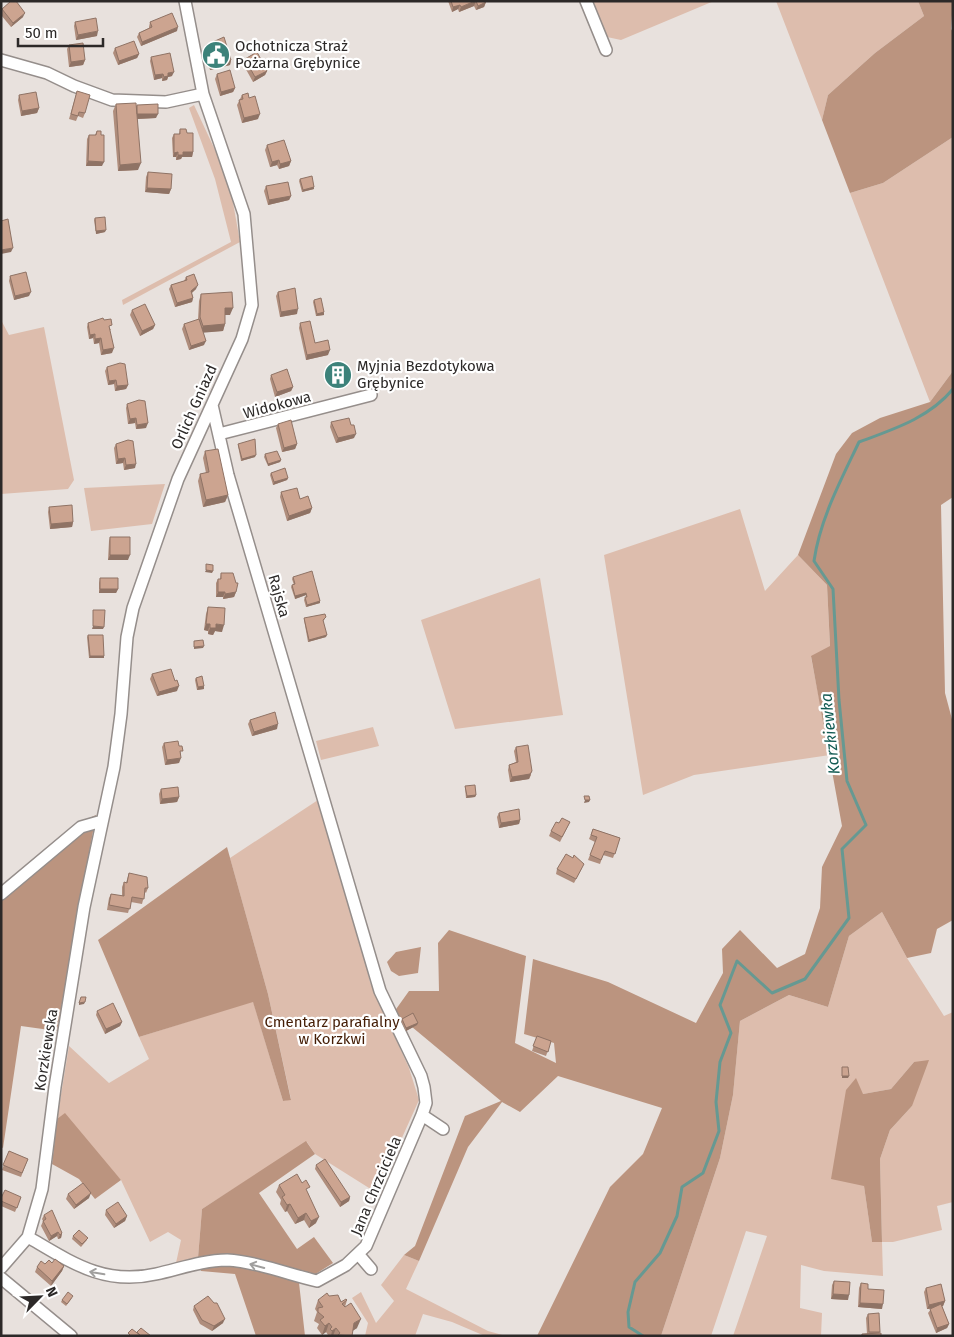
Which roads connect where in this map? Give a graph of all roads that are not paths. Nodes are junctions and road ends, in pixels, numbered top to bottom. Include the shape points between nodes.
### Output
1 (185, 1) edge
2 (586, 1) edge
3 (606, 50) dead end
4 (1, 60) edge
5 (203, 94) junction
6 (371, 395) dead end
7 (212, 405) junction
8 (219, 434) junction
9 (322, 794) joint
10 (102, 823) junction
11 (1, 894) edge
12 (422, 1115) junction
13 (444, 1129) dead end
14 (28, 1237) junction
15 (359, 1255) junction
16 (1, 1268) edge
17 (371, 1269) dead end
18 (1, 1278) edge
19 (71, 1336) edge

1 - 5 street, Orlich Gniazd
2 - 3 street
4 - 5 street via 47,73 112,100 166,102
5 - 7 street, Orlich Gniazd via 244,214 252,305 242,339
6 - 8 street, Widokowa
7 - 8 street, Rajska
7 - 10 street, Orlich Gniazd via 178,479 133,608 122,676 121,714
8 - 9 street, Rajska
9 - 12 street, Jana Chrzciciela via 380,991 421,1076 426,1103
10 - 11 street via 80,827
10 - 14 street, Korzkiewska via 84,907 42,1189
12 - 13 street
12 - 15 street, Jana Chrzciciela via 372,1237
15 -> 14 street, Jana Chrzciciela via 317,1281 227,1260 134,1277 91,1272
14 - 16 street, Korzkiewska
15 - 17 street
18 - 19 street

